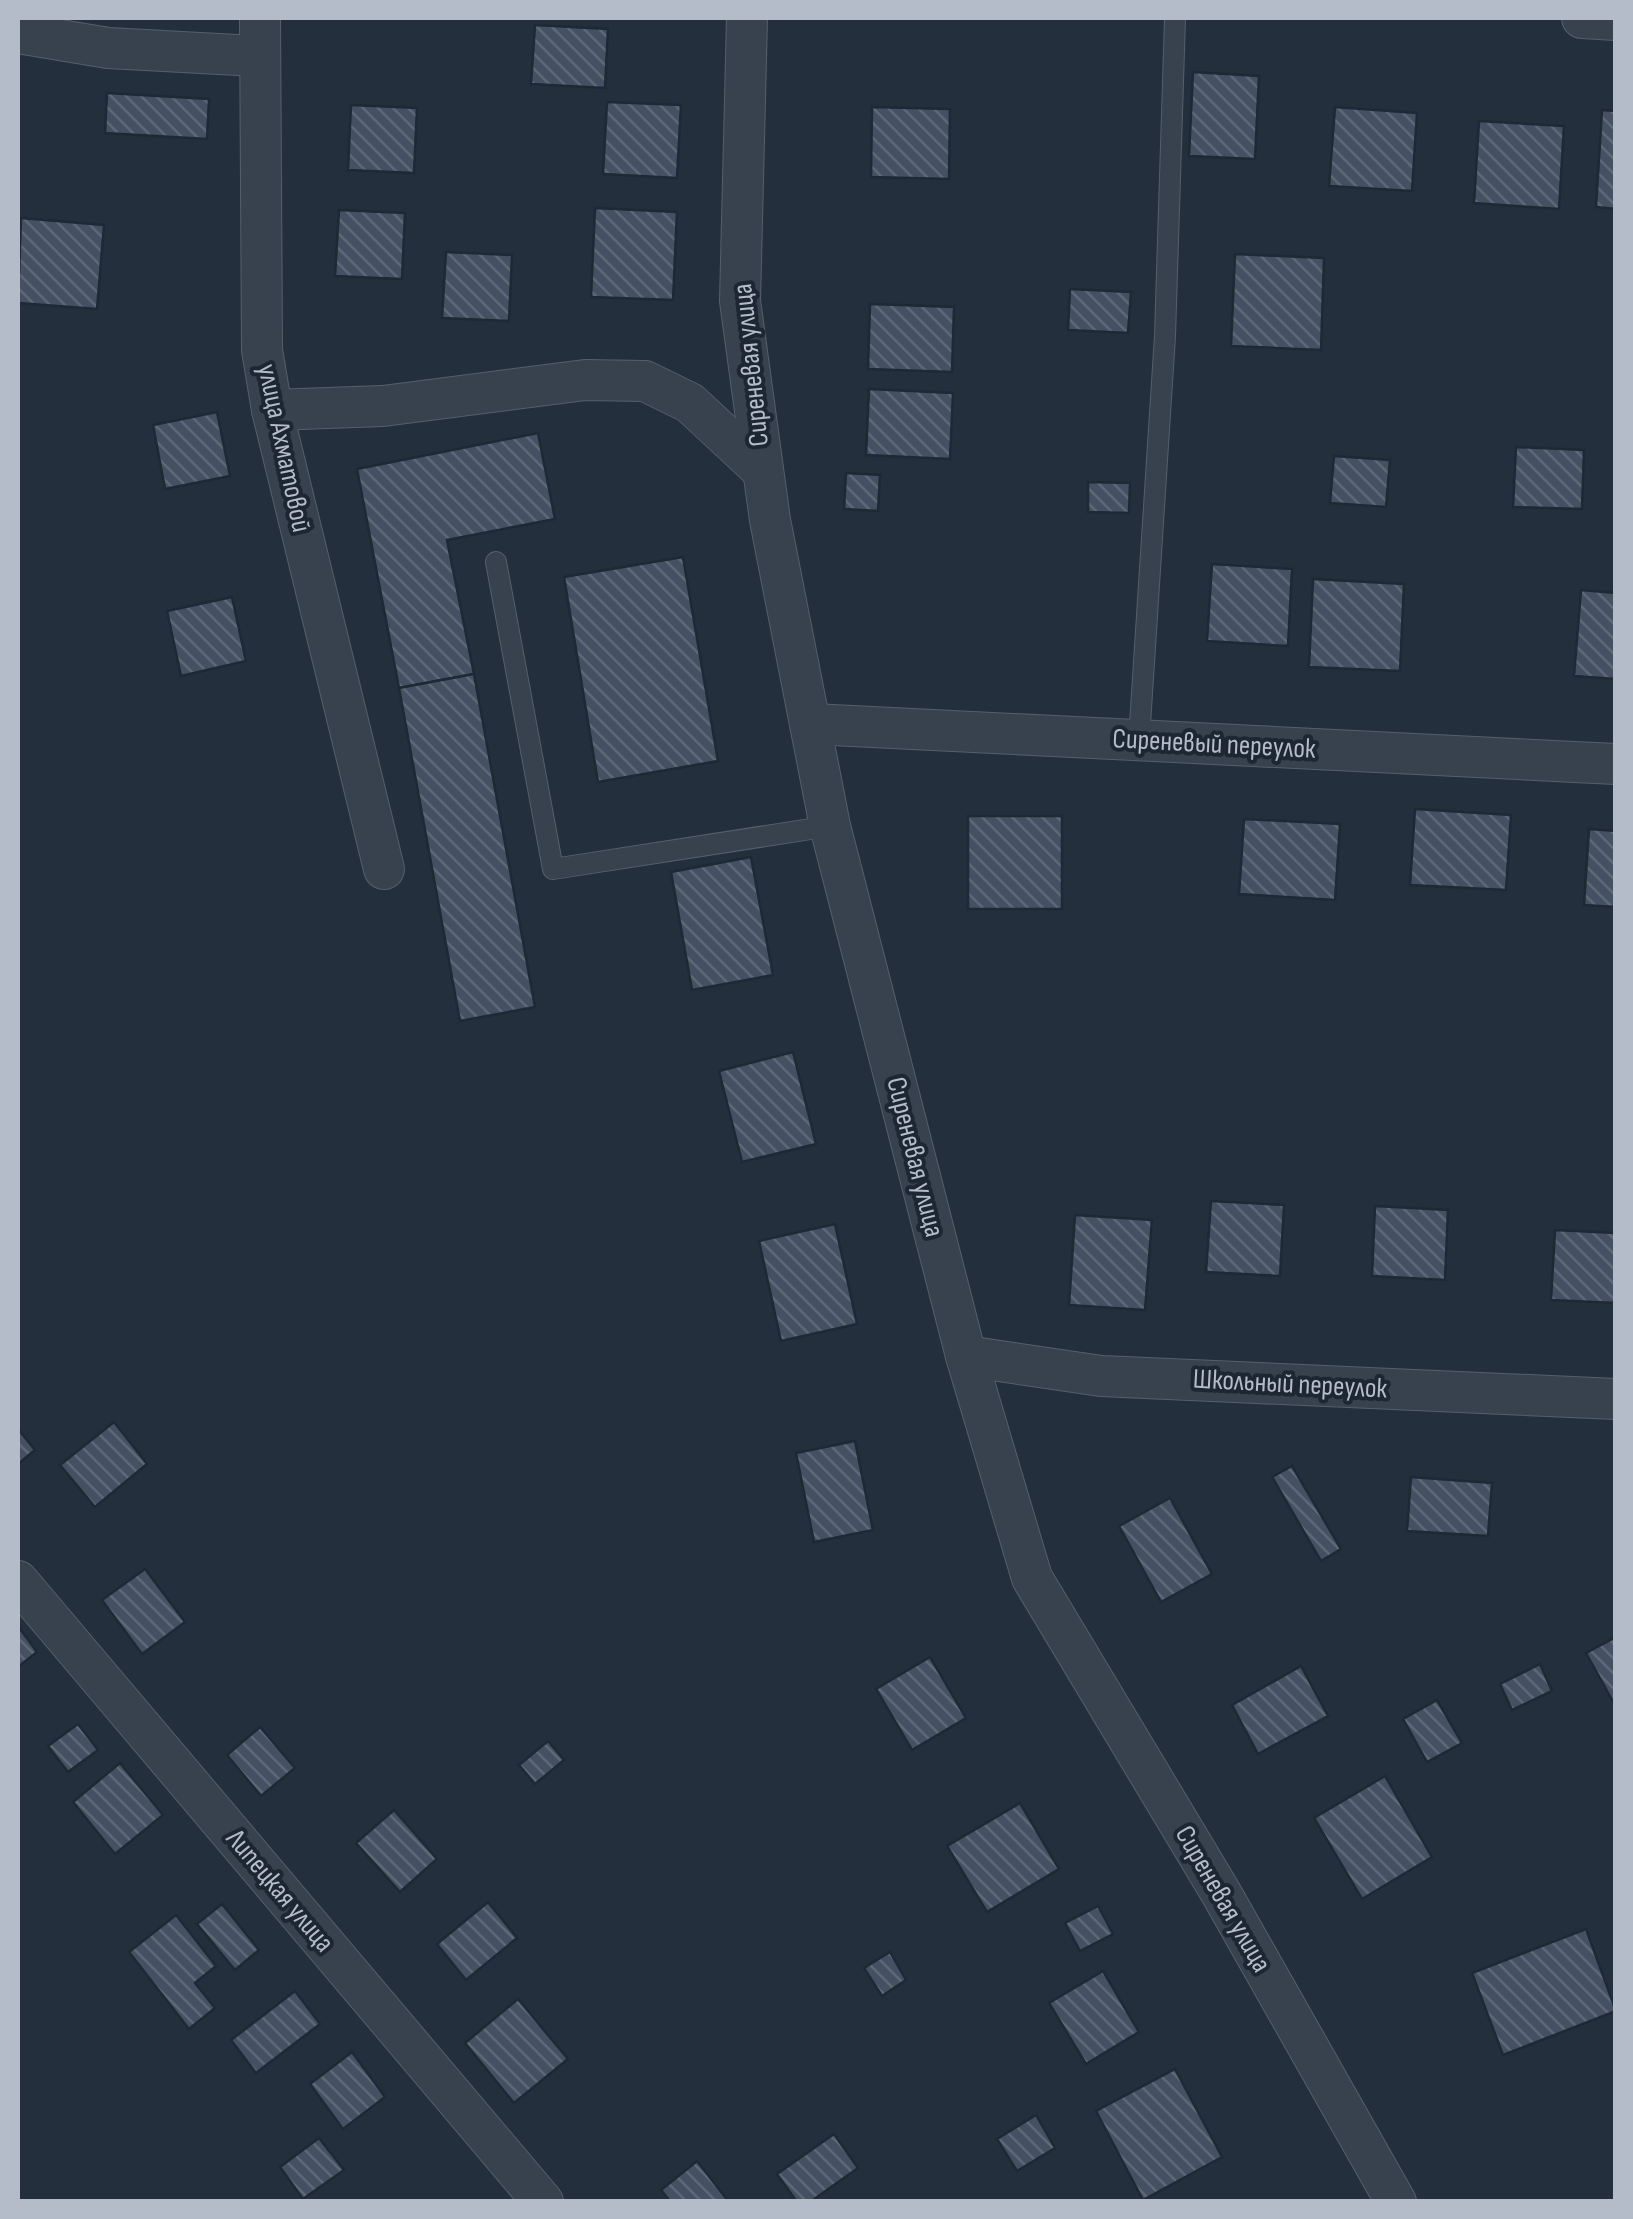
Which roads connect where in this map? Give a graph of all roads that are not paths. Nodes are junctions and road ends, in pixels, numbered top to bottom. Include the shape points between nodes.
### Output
1 (747, 18) edge
2 (1175, 18) edge
3 (1585, 18) edge
4 (1616, 20) edge
5 (18, 34) edge
6 (259, 37) edge
7 (272, 410) junction
8 (764, 471) junction
9 (496, 562) dead end
10 (812, 724) junction
11 (1139, 740) junction
12 (1616, 764) edge
13 (830, 826) junction
14 (384, 869) dead end
15 (966, 1356) junction
16 (1616, 1399) edge
17 (18, 1580) edge
18 (543, 2202) edge
19 (1396, 2202) edge

1 - 8 street, Сиреневая улица via 740,301
2 - 11 lane via 1165,336
3 - 4 street
5 - 6 street via 108,48
6 - 7 street, улица Ахматовой via 262,350
7 - 8 street via 382,406 585,380 646,381 690,402
7 - 14 street, улица Ахматовой
8 - 10 street, Сиреневая улица
9 - 13 lane via 552,869
10 - 11 street, Сиреневый переулок
10 - 13 street, Сиреневая улица
11 - 12 street, Сиреневый переулок
13 - 15 street, Сиреневая улица
15 - 16 street, Школьный переулок via 1101,1376
15 - 19 street, Сиреневая улица via 1032,1578
17 - 18 street, Липецкая улица

